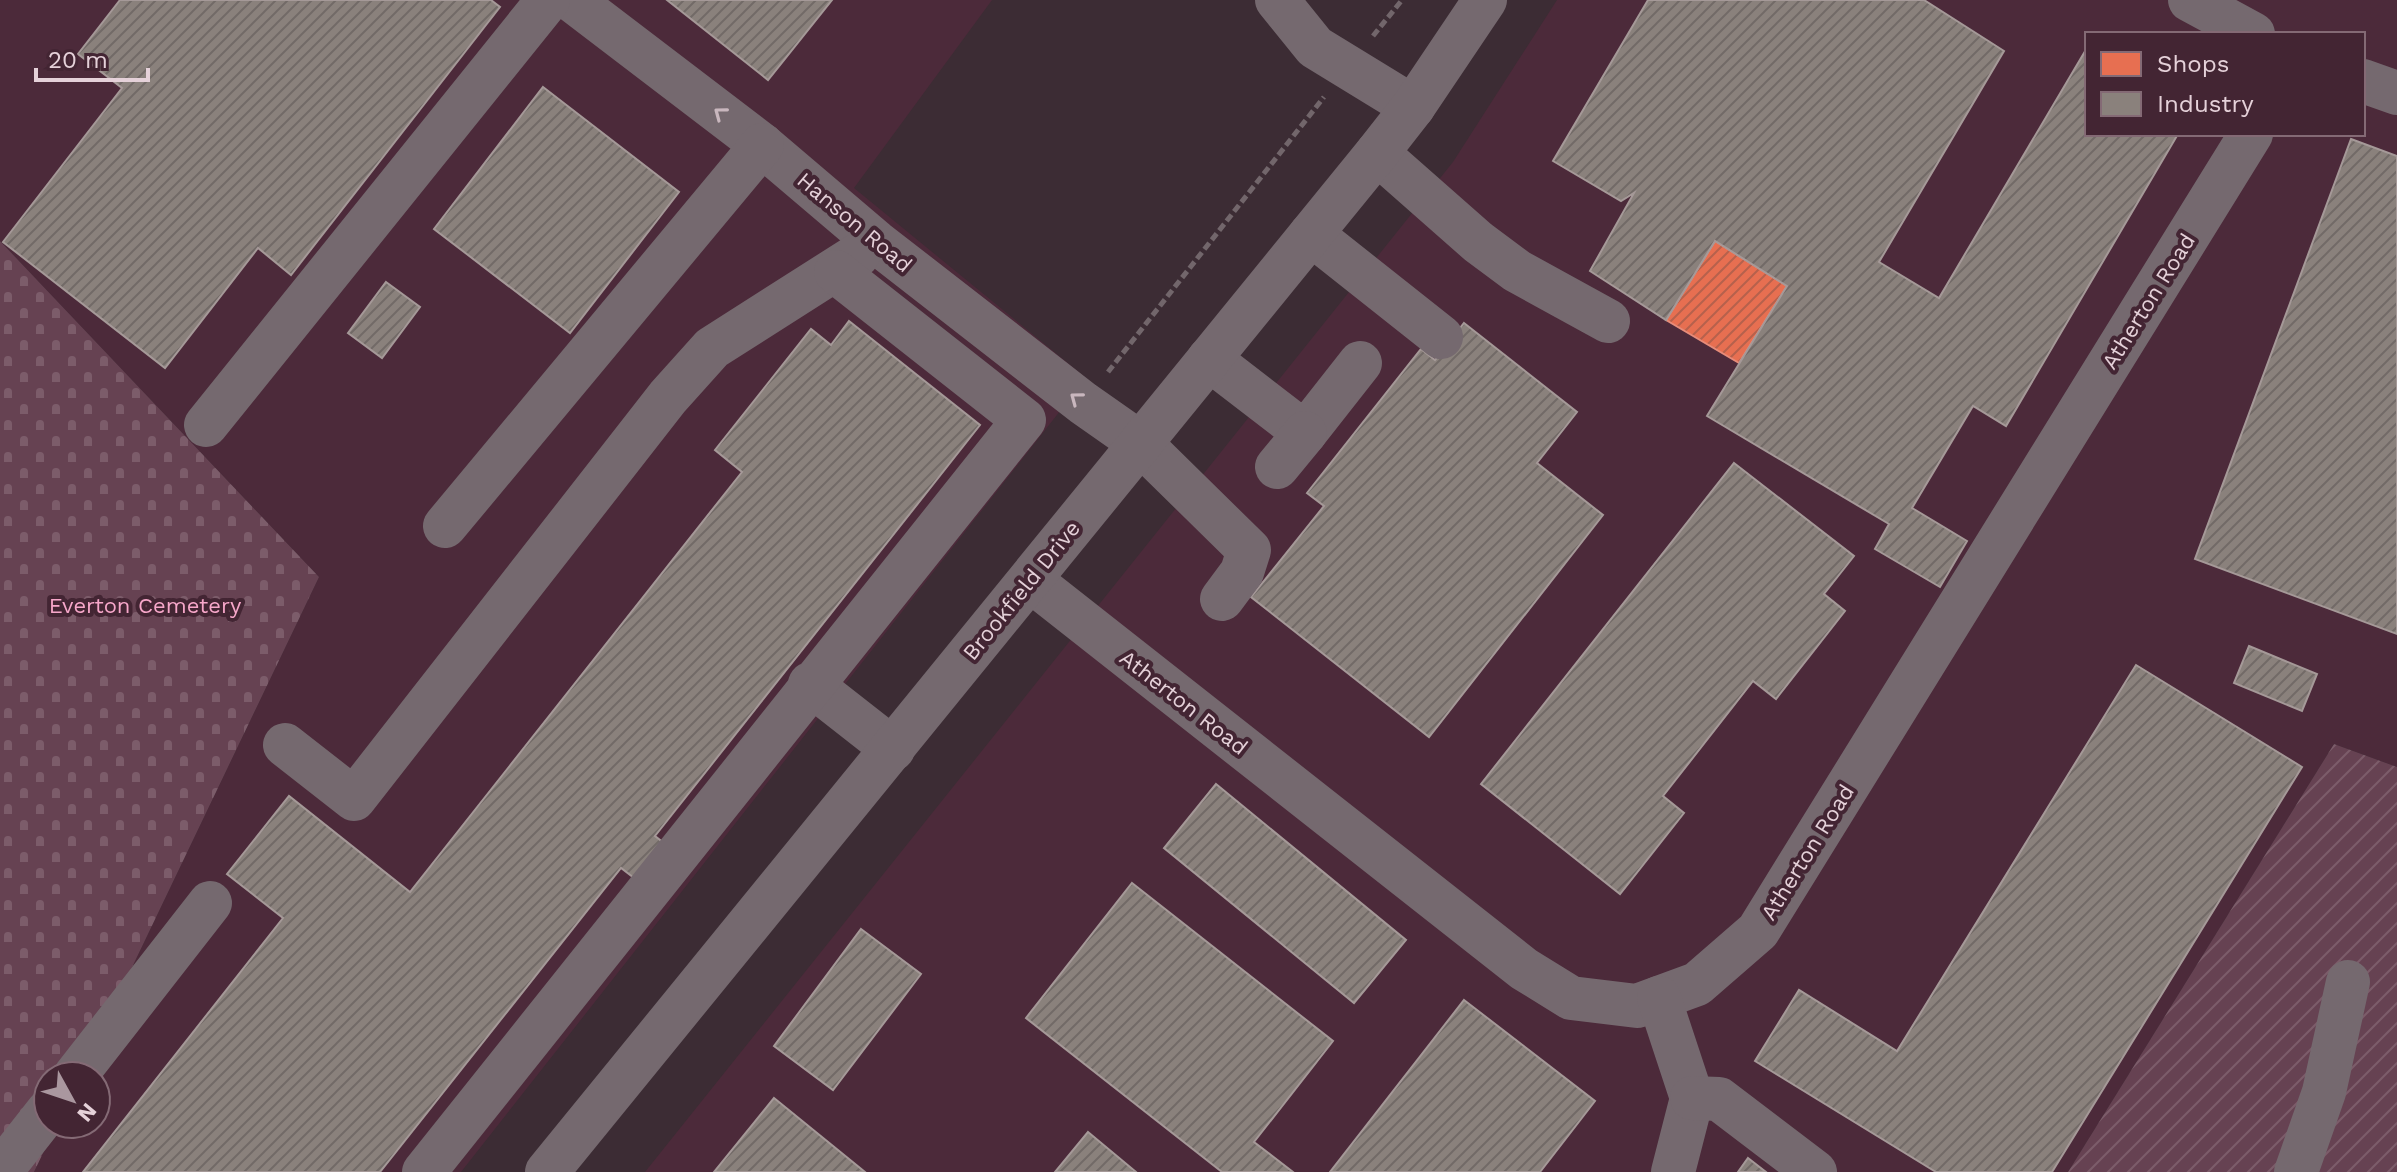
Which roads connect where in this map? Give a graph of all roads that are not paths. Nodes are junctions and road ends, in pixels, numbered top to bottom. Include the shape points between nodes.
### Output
1 (548, 0) edge
2 (572, 0) edge
3 (1277, 0) edge
4 (1485, 0) edge
5 (2190, 0) edge
6 (2249, 32) edge
7 (2365, 82) edge
8 (2397, 93) edge
9 (1413, 107) junction
10 (2250, 136) edge
11 (762, 145) junction
12 (1377, 153) junction
13 (1311, 234) junction
14 (876, 242) junction
15 (836, 272) junction
16 (1608, 321) dead end
17 (1441, 337) dead end
18 (1209, 359) junction
19 (1360, 363) dead end
20 (206, 425) dead end
21 (1305, 433) junction
22 (1140, 443) junction
23 (1277, 467) dead end
24 (445, 526) dead end
25 (1030, 580) junction
26 (1222, 599) dead end
27 (810, 684) junction
28 (285, 745) dead end
29 (893, 749) junction
30 (210, 903) dead end
31 (2348, 982) dead end
32 (1659, 998) junction
33 (87, 1060) edge
34 (1692, 1098) junction
35 (32, 1131) edge
36 (0, 1172) edge
37 (424, 1172) edge
38 (547, 1172) edge
39 (1673, 1172) edge
40 (1815, 1172) edge
41 (2296, 1172) edge

1 - 20 street
11 -> 2 street, Hanson Road
3 - 9 street via 1315,47
4 - 9 street, Brookfield Drive
5 - 6 street
7 - 8 street
9 - 12 street, Brookfield Drive
10 - 32 street, Atherton Road via 1758,931 1697,984
11 - 14 street, Hanson Road
11 - 24 street
12 - 13 street, Brookfield Drive
12 - 16 street via 1498,257
13 - 17 street
13 - 18 street, Brookfield Drive
14 - 15 street
22 -> 14 street, Hanson Road
15 - 27 street via 1024,420
15 - 28 street via 771,308 703,358 354,799
18 - 21 street
18 - 22 street, Brookfield Drive
19 - 21 street
21 - 23 street
22 - 25 street, Brookfield Drive
22 - 26 street, Hanson Road via 1249,550 1242,572
25 - 29 street, Brookfield Drive
25 - 32 street, Atherton Road via 1524,969 1571,998 1637,1006
27 - 29 street
27 - 37 street
29 - 38 street, Brookfield Drive
30 - 33 street
31 - 41 street via 2324,1092
32 - 34 street
34 - 39 street
34 - 40 street via 1719,1099
35 - 36 street

